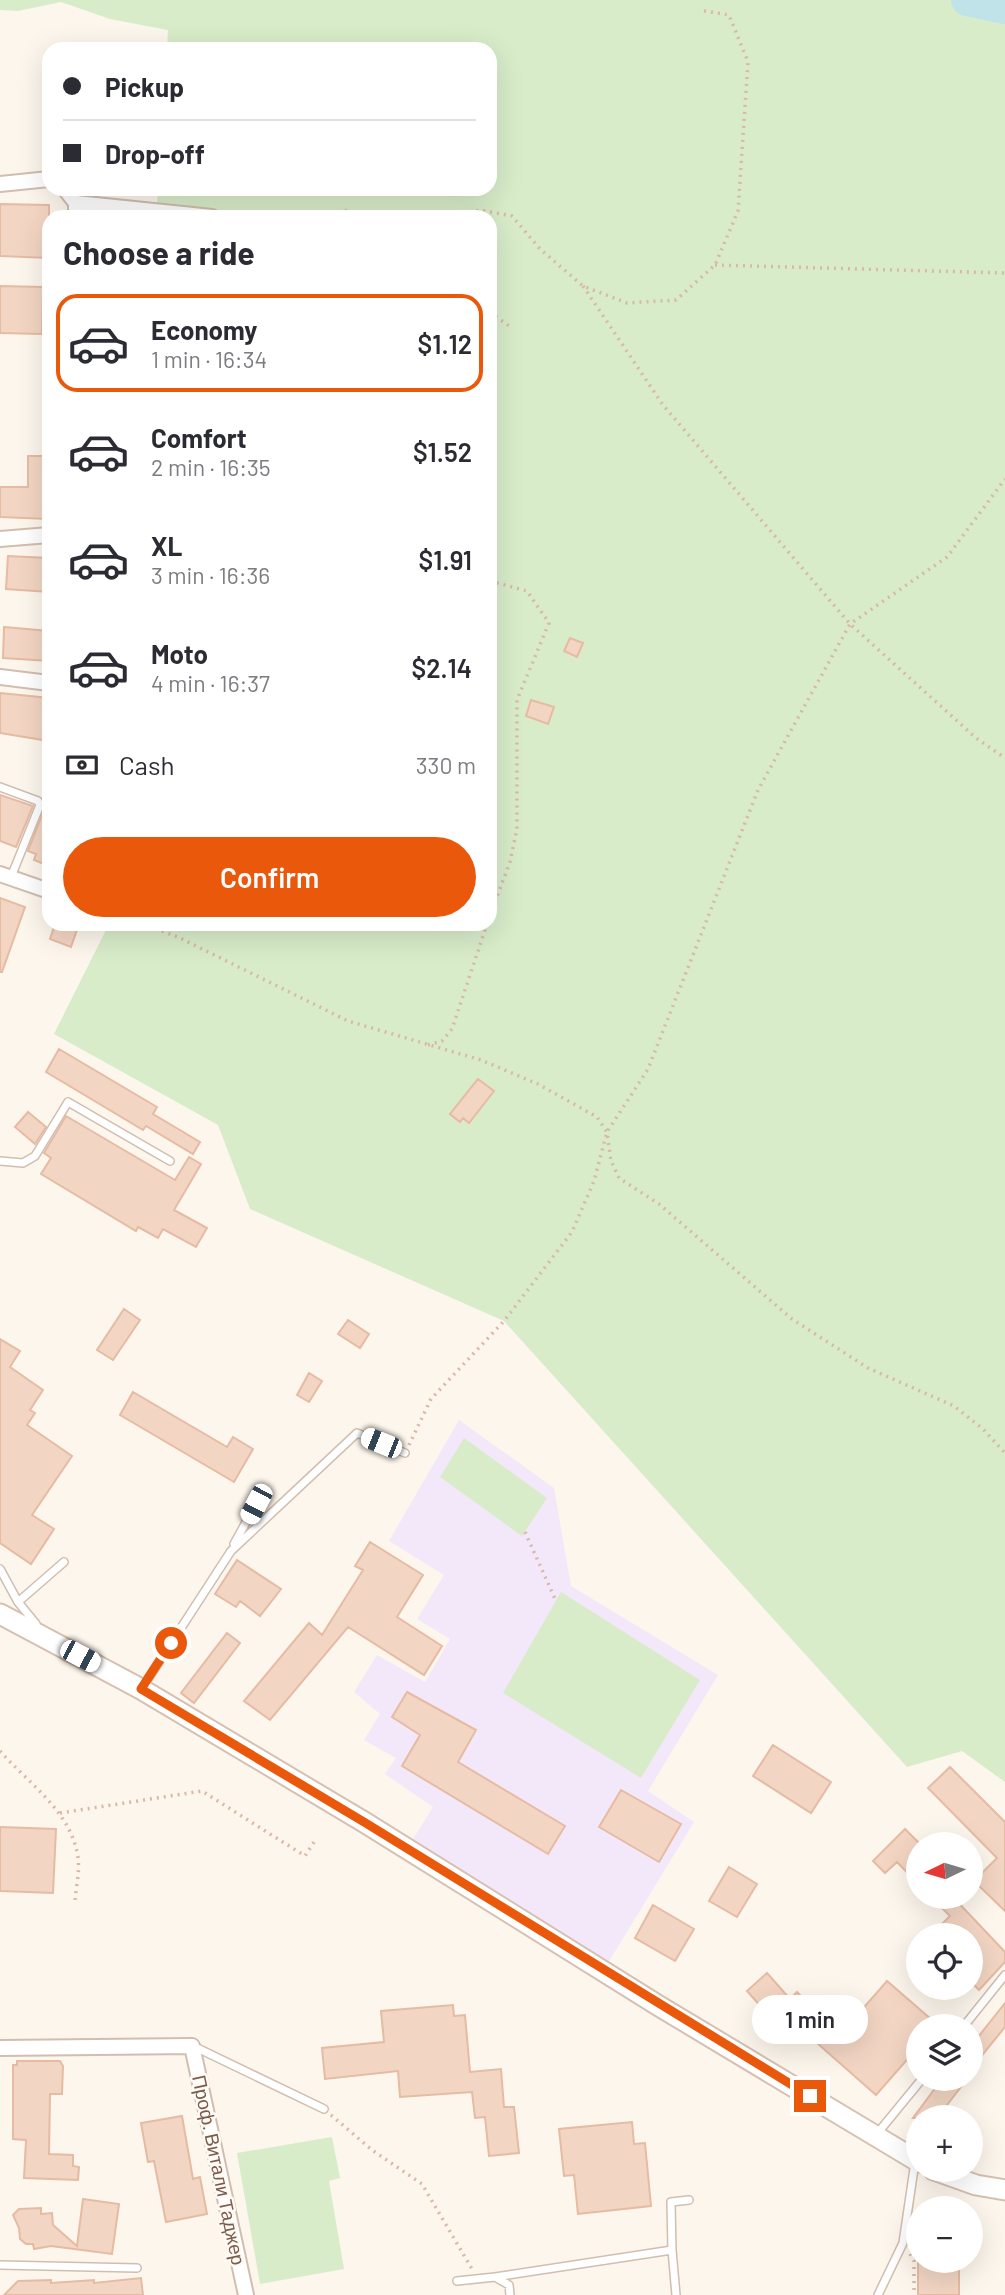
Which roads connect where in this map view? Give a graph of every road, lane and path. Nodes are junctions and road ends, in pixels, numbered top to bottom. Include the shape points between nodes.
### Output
1 (699, 10) dead end
2 (42, 180) edge
3 (0, 184) edge
4 (497, 213) edge
5 (715, 265) junction
6 (1005, 273) edge
7 (583, 286) junction
8 (497, 317) edge
9 (509, 326) dead end
10 (1005, 479) edge
11 (42, 536) edge
12 (0, 539) edge
13 (497, 583) edge
14 (850, 624) junction
15 (0, 677) edge
16 (42, 682) edge
17 (1005, 758) edge
18 (0, 787) edge
19 (5, 876) edge
20 (42, 889) edge
21 (497, 896) edge
22 (161, 931) edge
23 (485, 931) edge
24 (427, 1046) junction
25 (607, 1132) junction
26 (0, 1161) edge
27 (170, 1161) dead end
28 (405, 1453) joint
29 (1005, 1453) edge
30 (256, 1504) dead end
31 (525, 1532) dead end
32 (231, 1550) junction
33 (64, 1562) dead end
34 (0, 1569) edge
35 (556, 1601) dead end
36 (9, 1604) edge
37 (0, 1614) edge
38 (25, 1626) junction
39 (60, 1646) junction
40 (141, 1689) junction
41 (0, 1751) edge
42 (60, 1813) junction
43 (316, 1839) dead end
44 (75, 1901) dead end
45 (1005, 1975) edge
46 (974, 2014) edge
47 (192, 2046) junction
48 (0, 2048) edge
49 (912, 2091) edge
50 (324, 2109) joint
51 (876, 2136) junction
52 (906, 2154) edge
53 (913, 2182) edge
54 (968, 2182) edge
55 (1005, 2190) edge
56 (689, 2200) dead end
57 (903, 2243) junction
58 (672, 2250) junction
59 (0, 2265) edge
60 (137, 2268) dead end
61 (495, 2277) junction
62 (478, 2278) junction
63 (457, 2281) dead end
64 (246, 2295) edge
65 (510, 2295) edge
66 (676, 2295) edge
67 (878, 2295) edge
68 (914, 2295) edge

1 - 5 path via 729,15 748,62 738,211
2 - 3 street
4 - 7 path via 512,216 540,249
5 - 6 path
5 - 7 path via 676,300 627,303
7 - 14 path via 663,405
8 - 9 path
10 - 14 path via 947,557
11 - 12 street
13 - 21 path via 527,591 549,623 517,700 517,829
14 - 17 path via 976,738
14 - 25 path via 758,790 648,1069
15 - 16 street
18 - 19 lane via 40,805
19 - 20 street
22 - 24 path via 348,1021
23 - 24 path via 452,1029 443,1041
24 - 25 path via 481,1060 538,1084 597,1117
25 - 28 path via 594,1181 572,1232 504,1321 431,1399
25 - 29 path via 619,1178 659,1203 792,1319 868,1368 954,1406
26 - 27 lane via 23,1163 36,1156 68,1102
28 - 32 lane via 357,1433
30 - 32 lane
31 - 35 path
32 - 40 lane
33 - 36 lane
34 - 36 lane
36 - 38 main road
36 - 39 lane
37 - 38 main road
38 - 39 main road
39 - 40 main road
40 - 51 main road
41 - 42 path
42 - 43 path via 202,1791 305,1856
42 - 44 path via 74,1838 79,1860
45 - 46 lane
47 - 48 street
47 - 50 lane
47 - 64 street, Проф. Витали Таджер
49 - 51 lane
50 - 62 path via 422,2184
51 - 52 main road
53 - 57 lane
54 - 55 main road
56 - 58 lane via 671,2202
57 - 67 lane
57 - 68 path via 914,2261
58 - 61 lane
58 - 66 lane
59 - 60 lane
61 - 62 lane
61 - 65 lane via 509,2285
62 - 63 lane

